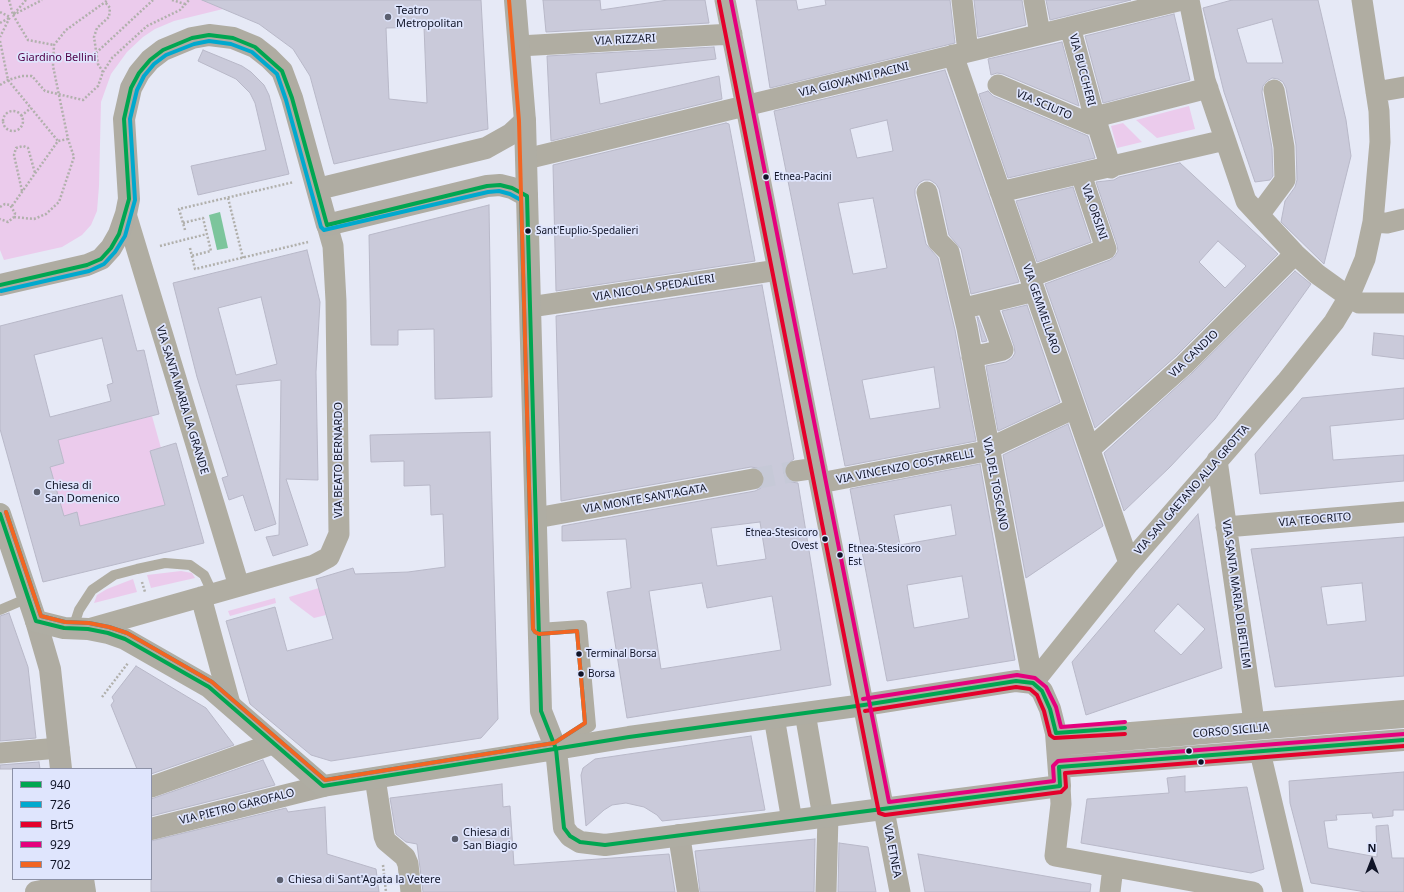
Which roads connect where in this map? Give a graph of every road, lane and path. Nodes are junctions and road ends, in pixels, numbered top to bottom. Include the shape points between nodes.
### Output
1 (10, 0) edge
2 (26, 0) edge
3 (42, 0) edge
4 (108, 0) edge
5 (153, 0) edge
6 (172, 0) edge
7 (189, 0) edge
8 (515, 0) edge
9 (725, 0) edge
10 (962, 0) edge
11 (1034, 0) edge
12 (1182, 0) edge
13 (1189, 0) edge
14 (1362, 0) edge
15 (105, 2) junction
16 (185, 4) junction
17 (0, 12) edge
18 (12, 16) junction
19 (0, 23) edge
20 (1070, 27) junction
21 (732, 34) junction
22 (1040, 34) junction
23 (0, 37) edge
24 (0, 41) edge
25 (54, 45) junction
26 (519, 46) junction
27 (96, 53) junction
28 (960, 54) junction
29 (103, 72) junction
30 (8, 80) junction
31 (1207, 84) junction
32 (0, 85) edge
33 (1404, 87) edge
34 (965, 90) junction
35 (1274, 90) dead end
36 (1376, 92) junction
37 (60, 93) junction
38 (746, 106) junction
39 (31, 108) junction
40 (21, 116) junction
41 (1094, 119) junction
42 (1, 120) edge
43 (525, 121) junction
44 (68, 139) junction
45 (1225, 140) junction
46 (58, 141) junction
47 (526, 159) junction
48 (1107, 168) junction
49 (35, 173) junction
50 (1081, 174) junction
51 (294, 182) dead end
52 (318, 189) junction
53 (22, 191) junction
54 (927, 192) dead end
55 (1000, 192) junction
56 (527, 196) junction
57 (228, 198) junction
58 (12, 206) junction
59 (0, 207) edge
60 (126, 214) junction
61 (1259, 215) junction
62 (14, 218) junction
63 (1404, 219) edge
64 (0, 220) edge
65 (1373, 222) junction
66 (183, 223) junction
67 (185, 230) dead end
68 (207, 234) junction
69 (330, 235) junction
70 (308, 242) dead end
71 (160, 246) dead end
72 (190, 248) dead end
73 (1295, 254) junction
74 (191, 256) junction
75 (243, 258) junction
76 (778, 270) junction
77 (1032, 284) junction
78 (0, 285) edge
79 (1349, 297) junction
80 (1404, 302) edge
81 (986, 303) junction
82 (530, 307) junction
83 (962, 308) junction
84 (972, 357) junction
85 (1075, 408) junction
86 (1090, 449) junction
87 (989, 450) junction
88 (1217, 460) junction
89 (796, 471) tunnel mouth
90 (819, 476) junction
91 (753, 479) tunnel mouth
92 (1404, 512) edge
93 (0, 514) edge
94 (536, 518) junction
95 (1226, 527) junction
96 (1129, 563) junction
97 (239, 586) junction
98 (27, 595) junction
99 (211, 595) junction
100 (0, 610) edge
101 (36, 621) junction
102 (539, 628) junction
103 (80, 629) junction
104 (131, 660) dead end
105 (1033, 683) junction
106 (102, 697) dead end
107 (230, 704) junction
108 (864, 705) junction
109 (1404, 705) edge
110 (805, 713) junction
111 (774, 717) junction
112 (1404, 717) edge
113 (1254, 723) junction
114 (1056, 739) junction
115 (1404, 740) edge
116 (272, 744) junction
117 (556, 749) junction
118 (1260, 752) junction
119 (0, 753) edge
120 (60, 759) edge
121 (1060, 776) junction
122 (375, 778) junction
123 (322, 786) junction
124 (152, 787) edge
125 (884, 809) junction
126 (826, 816) junction
127 (792, 821) junction
128 (152, 828) edge
129 (680, 844) junction
130 (382, 859) dead end
131 (1113, 867) junction
132 (74, 886) edge
133 (36, 892) edge
134 (386, 892) edge
135 (411, 892) edge
136 (688, 892) edge
137 (826, 892) edge
138 (900, 892) edge
139 (1110, 892) edge
140 (1254, 892) edge
141 (1293, 892) edge

1 - 18 path
2 - 18 path
3 - 18 path
4 - 15 path
5 - 27 path
6 - 16 path
7 - 16 path
8 - 26 main road, CORSO SICILIA
9 - 21 street
10 - 28 street, VIA GEMMELLARO
11 - 22 street
12 - 20 street, VIA GIOVANNI PACINI
13 - 31 street
14 - 36 street, VIA SAN GAETANO ALLA GROTTA
15 - 25 path via 66,30
15 - 27 path via 110,8 109,17 97,28 94,37
16 - 29 path via 180,10 147,26 112,58
17 - 18 path
18 - 19 path
18 - 23 path
18 - 25 path via 28,40
20 - 22 street, VIA GIOVANNI PACINI
20 - 41 street, VIA BUCCHERI
21 - 26 street, VIA RIZZARI
21 - 38 street
22 - 28 street, VIA GIOVANNI PACINI
24 - 30 path
25 - 37 path via 53,66
26 - 43 main road, CORSO SICILIA
27 - 29 path
28 - 34 street, VIA GEMMELLARO
28 - 38 street, VIA GIOVANNI PACINI
29 - 37 path via 98,86 83,100
30 - 32 path
30 - 37 path via 32,76 45,91
30 - 39 path
31 - 41 street
31 - 45 street
33 - 36 street
34 - 41 street, VIA SCIUTO via 995,84
34 - 55 street, VIA GEMMELLARO
35 - 61 street via 1284,147 1285,180
36 - 65 street, VIA SAN GAETANO ALLA GROTTA via 1380,142
37 - 44 path
38 - 47 street, VIA GIOVANNI PACINI
38 - 76 street
39 - 40 path
39 - 46 path
40 - 42 path via 10,111
40 - 42 path via 22,126 16,131 6,130
41 - 48 street, VIA BUCCHERI
43 - 47 main road, CORSO SICILIA
43 - 52 street via 511,134 486,148
44 - 46 path
44 - 62 path via 74,157 59,202 46,214 34,219
45 - 48 street
45 - 61 street via 1246,201
46 - 49 path
47 - 56 main road, CORSO SICILIA
48 - 50 street
49 - 53 path
49 - 53 path via 28,148 16,148 14,155
50 - 55 street
50 - 77 street, VIA ORSINI via 1106,249
51 - 57 path
52 - 60 street via 282,71 255,47 233,38 209,35 192,38 163,50 139,73 131,88 124,119 129,199
52 - 69 street
53 - 58 path
54 - 83 street, VIA DEL TOSCANO via 938,241 949,252
55 - 77 street, VIA GEMMELLARO
56 - 69 street via 512,188 500,185 487,186
56 - 82 main road, CORSO SICILIA
57 - 66 path via 180,209
57 - 75 path
58 - 59 path via 5,204
58 - 62 path
60 - 78 street via 119,234 101,258 87,265
60 - 97 street, VIA SANTA MARIA LA GRANDE
61 - 73 street
62 - 64 path via 8,222
63 - 65 street via 1387,223
65 - 79 street, VIA SAN GAETANO ALLA GROTTA via 1365,258
66 - 67 path
66 - 68 path via 203,218
68 - 71 path
68 - 74 path via 211,251
69 - 97 street, VIA BEATO BERNARDO via 339,389 339,534 324,560
70 - 75 path
72 - 74 path
73 - 79 street
73 - 86 street, VIA CANDIO via 1184,365
74 - 75 path via 195,269
76 - 82 street, VIA NICOLA SPEDALIERI
76 - 90 street
77 - 81 street
77 - 85 street, VIA GEMMELLARO
79 - 80 street via 1359,302
79 - 88 street, VIA SAN GAETANO ALLA GROTTA via 1334,322 1286,382
81 - 83 street
81 - 84 street via 1003,350
82 - 94 main road, CORSO SICILIA
83 - 84 street, VIA DEL TOSCANO
84 - 87 street, VIA DEL TOSCANO
85 - 86 street, VIA GEMMELLARO
85 - 87 street, VIA VINCENZO COSTARELLI
86 - 96 street, VIA GEMMELLARO
87 - 90 street, VIA VINCENZO COSTARELLI
87 - 105 street, VIA DEL TOSCANO
88 - 95 street, VIA SANTA MARIA DI BETLEM
88 - 96 street, VIA SAN GAETANO ALLA GROTTA
89 - 90 street, VIA VINCENZO COSTARELLI
90 - 108 street
91 - 94 street, VIA MONTE SANT'AGATA
92 - 95 street, VIA TEOCRITO
93 - 98 main road
94 - 102 main road, CORSO SICILIA
95 - 113 street, VIA SANTA MARIA DI BETLEM
96 - 105 street, VIA SAN GAETANO ALLA GROTTA
97 - 99 street, VIA BEATO BERNARDO
98 - 100 lane
98 - 101 main road
99 - 103 street, VIA BEATO BERNARDO
99 - 103 lane via 204,575 190,565 165,563 137,568 114,575 92,590 79,610
99 - 107 street
101 - 103 main road
101 - 120 street via 50,669
102 - 117 main road, CORSO SICILIA via 541,711
102 - 117 lane via 582,625 591,726
103 - 107 main road via 125,639 209,688
104 - 106 path
105 - 108 main road via 1016,681
105 - 114 main road via 1042,691 1050,709
107 - 116 main road
108 - 110 main road
108 - 125 street, VIA ETNEA
109 - 113 lane
110 - 111 main road
110 - 126 street
111 - 117 main road
111 - 127 street
112 - 113 main road, CORSO SICILIA
113 - 114 main road, CORSO SICILIA
114 - 121 main road
115 - 118 main road, CORSO SICILIA
116 - 123 main road
116 - 124 street
117 - 122 main road
117 - 129 main road, CORSO SICILIA via 564,828 570,836 580,842 605,845
118 - 121 main road, CORSO SICILIA
118 - 141 street
119 - 120 street via 37,750
121 - 125 main road, CORSO SICILIA
121 - 131 street via 1061,804 1054,856
122 - 123 main road
122 - 135 street via 384,836 386,841 405,857
123 - 128 street, VIA PIETRO GAROFALO
125 - 126 main road, CORSO SICILIA
125 - 138 street, VIA ETNEA
126 - 127 main road, CORSO SICILIA
126 - 137 street
127 - 129 main road, CORSO SICILIA
129 - 136 street
130 - 134 path
131 - 139 street
131 - 140 street
132 - 133 street

